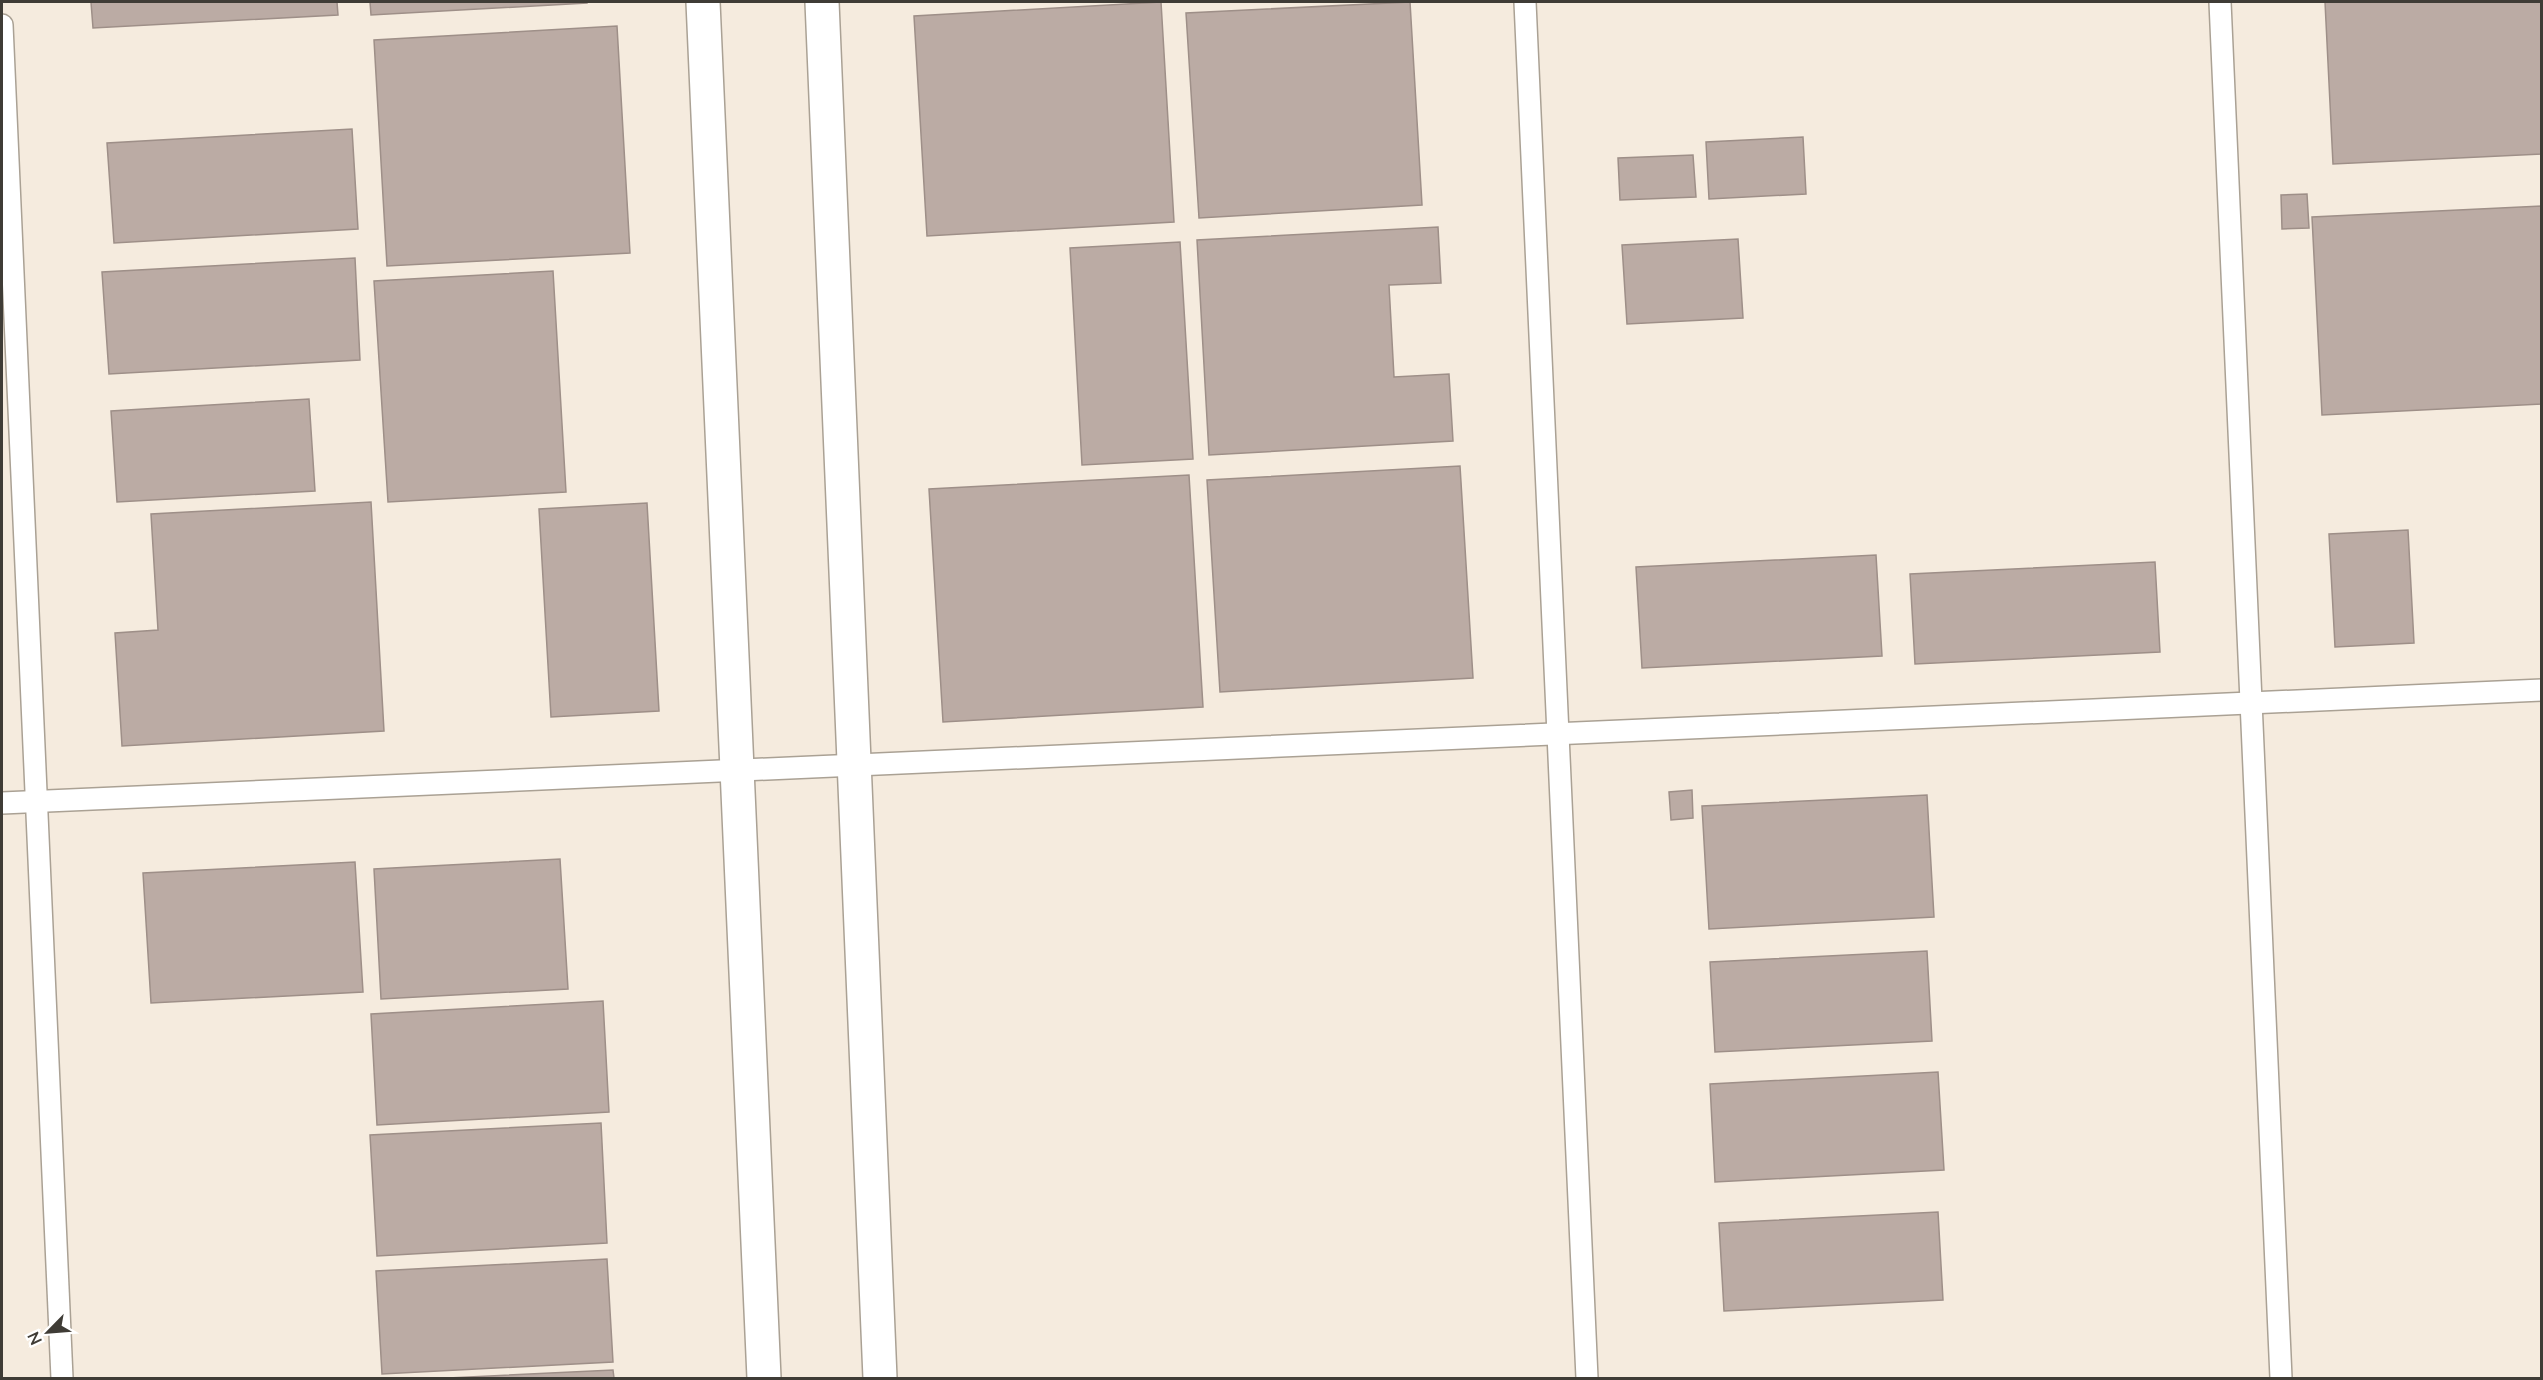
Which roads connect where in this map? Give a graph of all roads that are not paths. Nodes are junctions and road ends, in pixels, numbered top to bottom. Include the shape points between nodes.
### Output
1 (703, 2) edge
2 (822, 2) edge
3 (1525, 2) edge
4 (2220, 2) edge
5 (2, 25) edge
6 (2541, 690) edge
7 (2252, 703) junction
8 (1558, 733) junction
9 (853, 765) junction
10 (737, 770) junction
11 (36, 801) junction
12 (2, 803) edge
13 (62, 1378) edge
14 (764, 1378) edge
15 (880, 1378) edge
16 (1587, 1378) edge
17 (2281, 1378) edge

1 - 10 street
2 - 9 street
3 - 8 lane
4 - 7 lane
5 - 11 lane
6 - 7 lane
7 - 8 lane
7 - 17 lane
8 - 9 lane
8 - 16 lane
9 - 10 lane
9 - 15 street
10 - 11 lane
10 - 14 street
11 - 12 lane
11 - 13 lane

